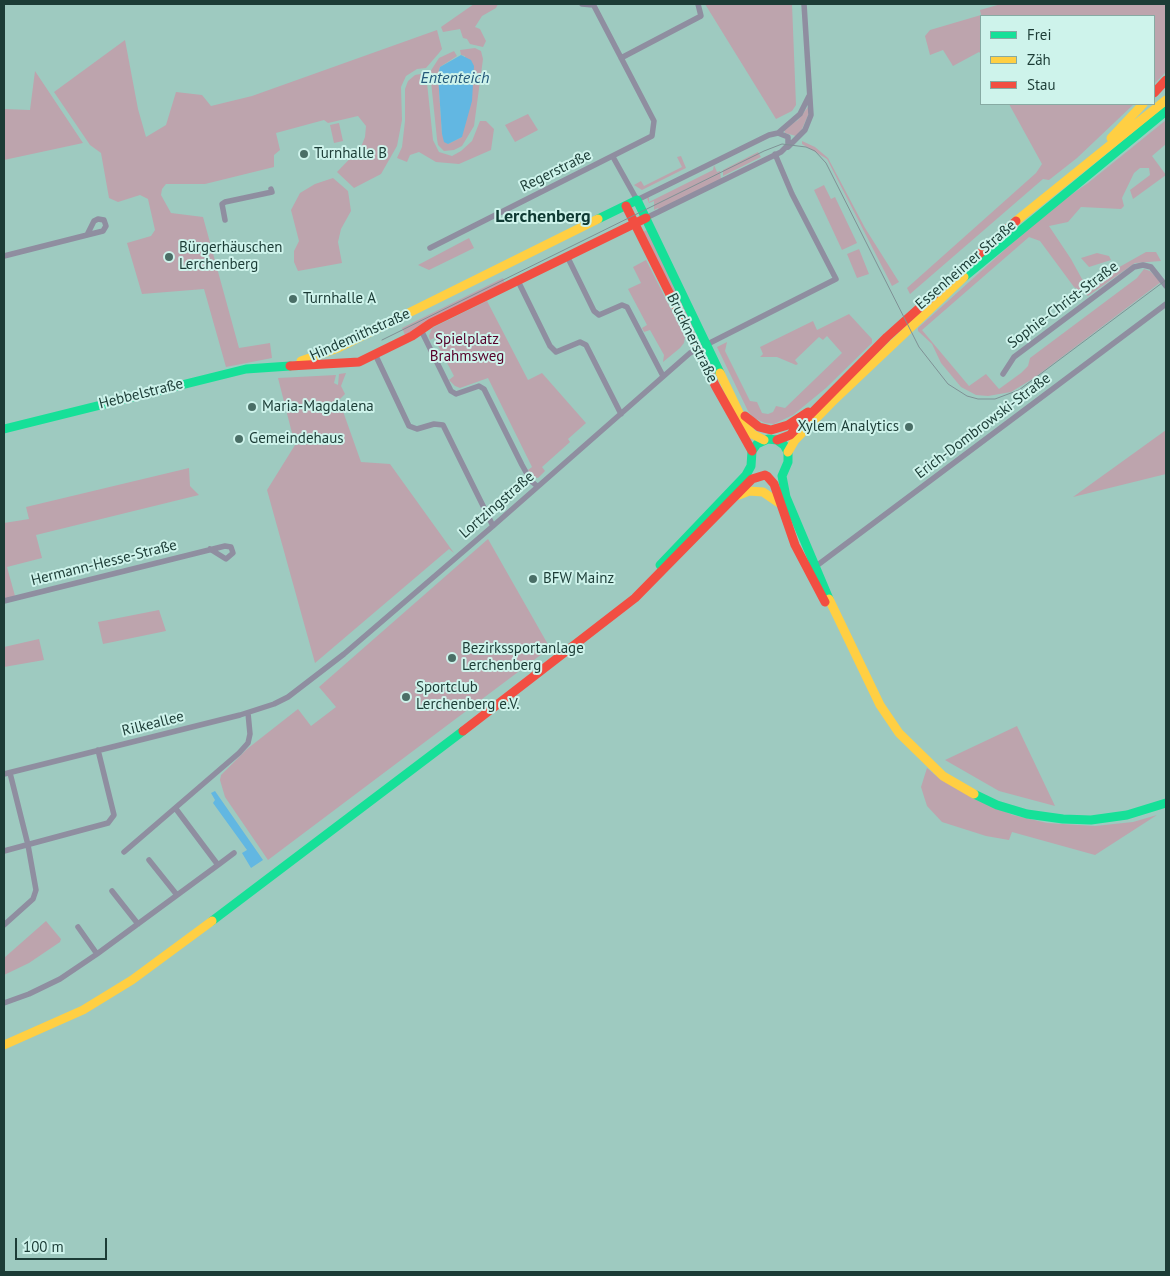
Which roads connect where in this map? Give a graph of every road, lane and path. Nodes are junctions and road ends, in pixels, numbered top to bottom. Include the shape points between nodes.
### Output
1 (582, 4) edge
2 (698, 4) edge
3 (804, 4) edge
4 (593, 5) edge
5 (621, 58) junction
6 (1166, 80) edge
7 (1155, 92) edge
8 (810, 94) junction
9 (1166, 100) edge
10 (1142, 105) edge
11 (1166, 111) edge
12 (1166, 116) edge
13 (1154, 121) junction
14 (778, 133) junction
15 (786, 148) junction
16 (775, 154) junction
17 (613, 157) junction
18 (1090, 160) junction
19 (627, 185) junction
20 (271, 189) dead end
21 (639, 197) junction
22 (626, 206) junction
23 (646, 218) junction
24 (225, 220) dead end
25 (635, 224) junction
26 (87, 235) dead end
27 (430, 248) dead end
28 (4, 256) edge
29 (567, 256) junction
30 (518, 280) junction
31 (1166, 286) edge
32 (1166, 304) edge
33 (421, 330) junction
34 (345, 345) junction
35 (701, 346) junction
36 (375, 354) junction
37 (350, 363) junction
38 (279, 366) junction
39 (1003, 374) dead end
40 (663, 376) junction
41 (733, 398) junction
42 (816, 407) junction
43 (621, 414) junction
44 (4, 429) edge
45 (764, 440) junction
46 (777, 440) junction
47 (752, 451) junction
48 (788, 452) junction
49 (752, 463) junction
50 (784, 470) junction
51 (766, 476) junction
52 (537, 486) junction
53 (734, 497) junction
54 (781, 506) junction
55 (493, 526) junction
56 (210, 549) dead end
57 (814, 567) junction
58 (4, 601) edge
59 (608, 620) junction
60 (843, 632) junction
61 (304, 685) joint
62 (248, 713) junction
63 (98, 750) junction
64 (7, 773) edge
65 (1166, 803) edge
66 (176, 809) junction
67 (28, 845) junction
68 (4, 852) edge
69 (124, 852) dead end
70 (234, 853) dead end
71 (149, 860) dead end
72 (218, 865) junction
73 (112, 891) dead end
74 (176, 895) junction
75 (138, 924) junction
76 (4, 925) edge
77 (78, 927) dead end
78 (97, 954) junction
79 (4, 1003) edge
80 (4, 1045) edge

1 - 4 street, Regerstraße
2 - 5 street via 701,16
3 - 8 street, Hindemithstraße
4 - 5 street, Regerstraße
5 - 17 street, Regerstraße via 655,127 650,138
6 - 7 main road
8 - 14 street, Hindemithstraße via 800,114
8 - 15 street, Hindemithstraße via 810,121
9 - 18 main road, Essenheimer Straße
10 - 18 main road
11 - 13 main road, Essenheimer Straße
12 - 13 main road
13 - 48 main road, Essenheimer Straße via 981,261 832,402 795,440
14 - 15 street via 788,137
14 - 21 street, Hindemithstraße
15 - 16 street, Hindemithstraße
16 - 23 street, Hindemithstraße
16 - 35 street, Lortzingstraße via 836,279
17 - 19 street, Regerstraße
17 - 27 street, Regerstraße
18 - 42 main road, Essenheimer Straße via 909,316
19 - 21 street, Regerstraße
19 - 22 street, Regerstraße via 630,199
20 - 24 street via 272,192 222,204
21 - 22 main road, Hindemithstraße
21 - 23 main road
22 - 25 main road
22 - 34 main road, Hindemithstraße
23 - 25 main road, Hindemithstraße
23 - 35 main road, Brucknerstraße
25 - 29 main road, Hindemithstraße
25 - 35 main road, Brucknerstraße
26 - 28 street
29 - 30 main road, Hindemithstraße
29 - 40 street via 599,316 622,305 627,307
30 - 33 main road, Hindemithstraße
30 - 43 street via 550,346 556,352 580,342 586,345
31 - 39 street, Sophie-Christ-Straße via 1151,267 1134,267 1014,357
32 - 57 street, Erich-Dombrowski-Straße
33 - 36 main road, Hindemithstraße
33 - 52 street via 451,391 456,394 479,386 484,390 522,465
34 - 37 main road via 343,355
34 - 38 main road, Hindemithstraße
35 - 40 street, Lortzingstraße
35 - 41 main road, Brucknerstraße
35 - 47 main road, Brucknerstraße via 737,427
36 - 37 main road, Hindemithstraße
36 - 55 street via 409,426 417,429 443,425
37 - 38 main road, Hindemithstraße
38 - 44 main road, Hebbelstraße via 226,373
40 - 43 street, Lortzingstraße
41 - 42 main road via 752,423 771,430 788,425
41 - 45 main road, Brucknerstraße via 752,434
42 - 46 main road, Essenheimer Straße via 790,435
43 - 52 street, Lortzingstraße
45 - 46 main road
45 - 47 main road
46 - 48 main road
47 - 49 main road
48 - 50 main road
49 - 51 main road
49 - 59 main road via 746,475
50 - 51 main road
50 - 57 main road via 782,482 786,497
51 - 53 main road via 755,478
51 - 54 main road via 774,484
52 - 55 street, Lortzingstraße
53 - 54 main road via 759,491 772,496
53 - 59 main road via 646,587
54 - 60 main road via 817,590
55 - 61 street, Lortzingstraße
56 - 58 street, Hermann-Hesse-Straße
57 - 60 main road
59 - 80 main road via 132,980 69,1016
60 - 65 main road via 877,701 899,734 933,767 970,792 1027,814 1070,820 1122,816
61 - 62 street, Rilkeallee via 281,701
62 - 63 street, Rilkeallee
62 - 66 street via 251,726 248,743
63 - 64 street, Rilkeallee
63 - 67 street via 114,814 108,823
64 - 67 street
66 - 69 street
66 - 72 street
67 - 68 street
67 - 76 street via 36,894
70 - 72 street
71 - 74 street
72 - 74 street
73 - 75 street
74 - 75 street
75 - 78 street
77 - 78 street
78 - 79 street via 29,994

